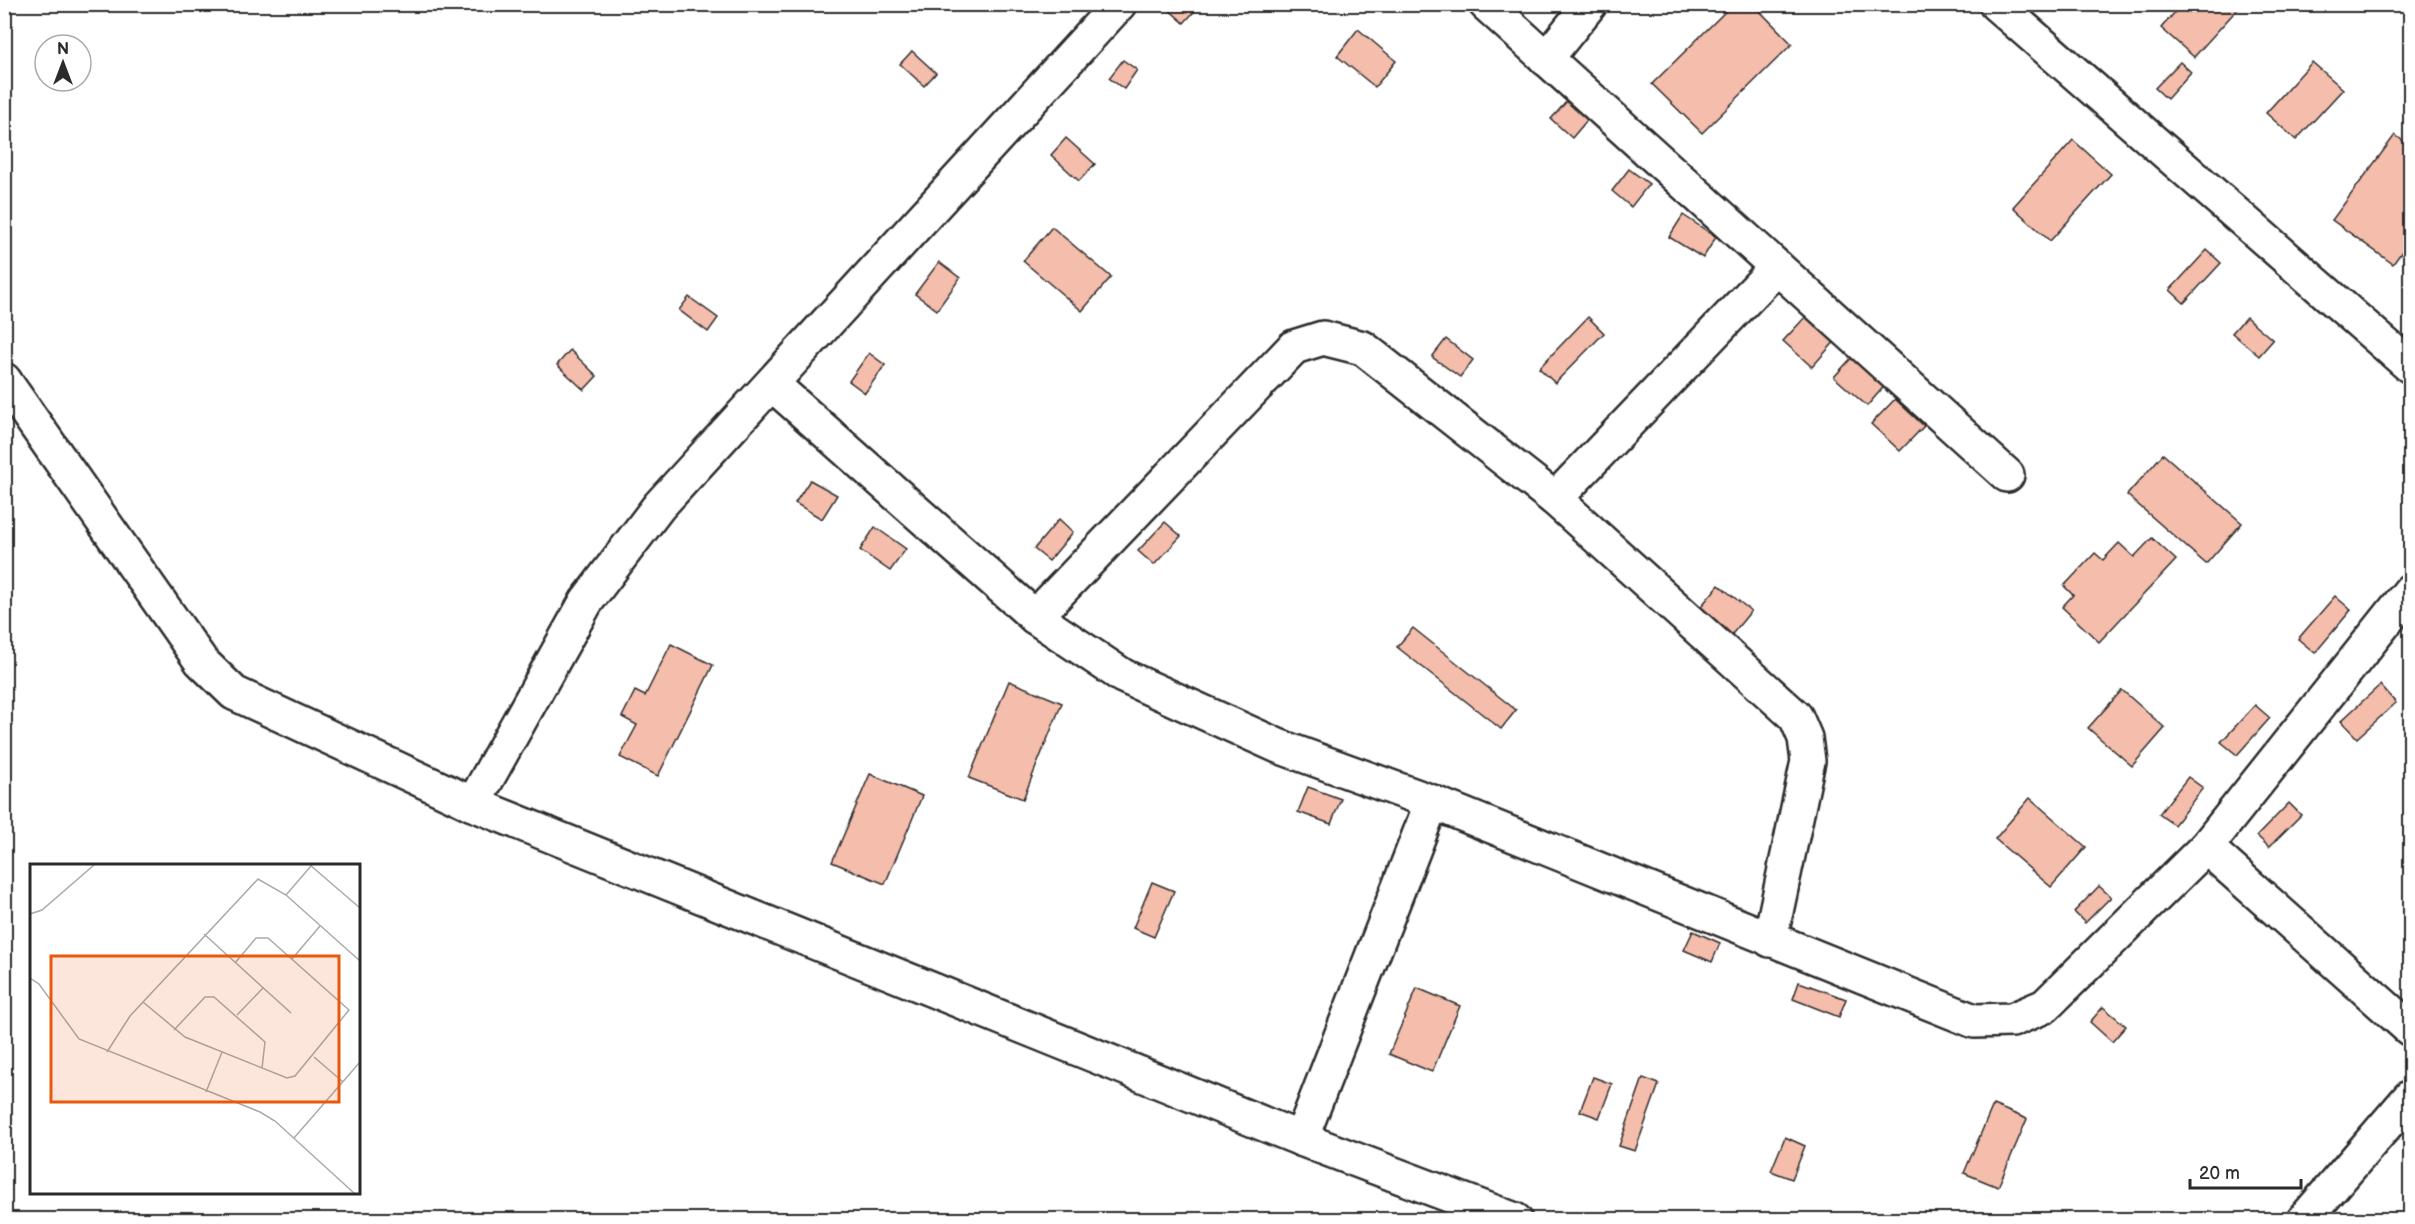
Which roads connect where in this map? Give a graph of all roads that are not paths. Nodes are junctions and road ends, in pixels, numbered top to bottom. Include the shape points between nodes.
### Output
1 (1119, 4) edge
2 (1486, 4) edge
3 (1590, 4) edge
4 (1996, 4) edge
5 (2029, 15) edge
6 (1546, 59) junction
7 (1777, 267) junction
8 (2410, 366) edge
9 (4, 380) edge
10 (772, 384) junction
11 (2007, 475) dead end
12 (1555, 498) junction
13 (2410, 591) edge
14 (1035, 617) junction
15 (1432, 802) junction
16 (473, 804) junction
17 (2206, 846) junction
18 (1770, 940) junction
19 (2410, 1029) edge
20 (2410, 1097) edge
21 (1301, 1139) junction
22 (1515, 1220) edge
23 (2304, 1220) edge

1 - 10 street
2 - 6 street
3 - 6 street
4 - 5 street
5 - 8 street
6 - 7 street
7 - 11 street
7 - 12 street
9 - 16 street via 201,661 234,693
10 - 14 street
10 - 16 street via 659,506 586,603
12 - 14 street via 1363,348 1323,338 1294,347
12 - 18 street via 1796,717 1805,738 1808,762
13 - 17 street
14 - 15 street via 1123,676 1278,746
15 - 18 street
15 - 21 street
16 - 21 street
17 - 18 street via 2045,1006 2012,1020 1974,1021
17 - 19 street
20 - 23 street
21 - 22 street

